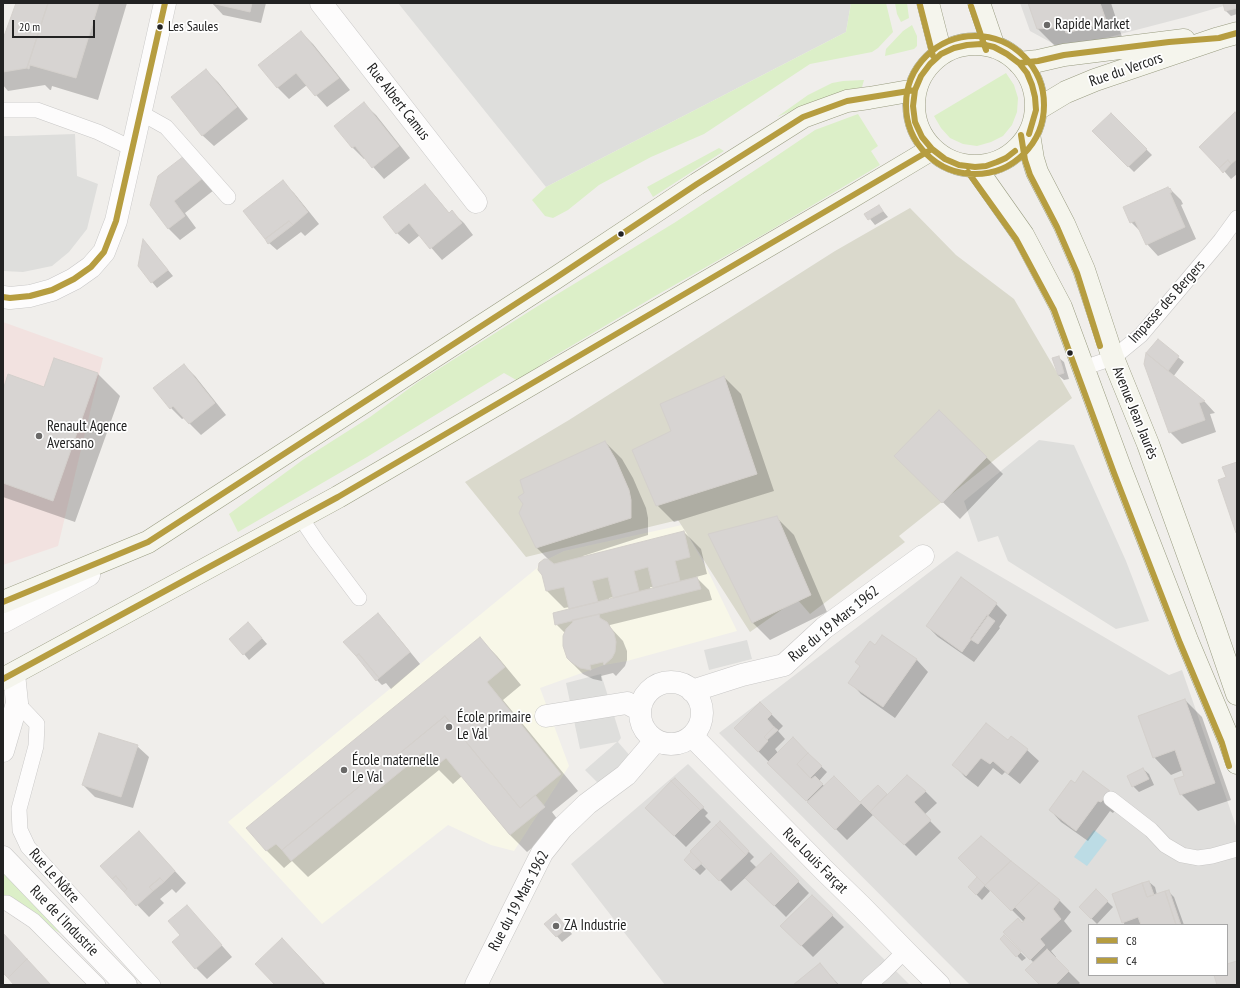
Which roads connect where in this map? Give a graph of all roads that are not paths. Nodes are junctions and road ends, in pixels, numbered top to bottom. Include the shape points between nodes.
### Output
1 (165, 3) edge
2 (321, 3) edge
3 (928, 3) edge
4 (979, 3) edge
5 (1228, 35) edge
6 (994, 47) junction
7 (941, 54) junction
8 (1019, 63) junction
9 (915, 90) junction
10 (3, 110) edge
11 (1036, 110) junction
12 (141, 113) junction
13 (1029, 134) junction
14 (132, 149) junction
15 (932, 149) junction
16 (975, 166) junction
17 (228, 197) dead end
18 (476, 202) dead end
19 (1237, 218) edge
20 (3, 297) edge
21 (1113, 358) junction
22 (1083, 368) junction
23 (300, 518) junction
24 (148, 542) junction
25 (923, 556) dead end
26 (359, 598) dead end
27 (3, 602) edge
28 (3, 622) edge
29 (8, 677) edge
30 (692, 691) junction
31 (1237, 694) edge
32 (17, 703) junction
33 (640, 710) junction
34 (546, 716) dead end
35 (692, 736) junction
36 (656, 740) junction
37 (3, 751) edge
38 (1237, 763) edge
39 (1111, 799) dead end
40 (1237, 849) edge
41 (3, 857) edge
42 (3, 903) edge
43 (905, 952) junction
44 (98, 985) edge
45 (126, 985) edge
46 (153, 985) edge
47 (476, 985) edge
48 (869, 985) edge
49 (939, 985) edge

1 - 12 street
2 - 18 street, Rue Albert Camus
3 - 7 main road
4 - 6 main road
5 - 8 main road, Rue du Vercors
5 - 11 main road, Rue du Vercors via 1095,80 1066,92
6 - 7 main road via 981,44 967,45
6 - 8 main road
7 - 9 main road via 921,76
8 - 11 main road via 1032,85
9 - 15 main road via 915,122 922,137
9 - 24 main road via 847,101 804,116
10 - 14 lane via 37,110 98,132
11 - 13 main road
12 - 14 street
12 - 17 lane via 166,127
13 - 16 main road via 1006,158 986,166
13 - 21 main road, Avenue Jean Jaurès via 1037,172 1084,270
14 - 20 street via 116,221 104,252 91,267 52,290 30,296
15 - 16 main road via 959,165
15 - 23 main road
16 - 22 main road, Avenue Jean Jaurès via 1022,236 1062,307
19 - 21 lane, Impasse des Bergers via 1141,335
21 - 22 lane, Impasse des Bergers
21 - 31 main road, Avenue Jean Jaurès via 1148,444
22 - 38 main road, Avenue Jean Jaurès
23 - 26 lane
23 - 29 main road
24 - 27 main road
24 - 28 street
25 - 30 street, Rue du 19 Mars 1962 via 824,628 784,664
29 - 32 street
30 - 33 street via 675,683 656,686 648,692
30 - 35 street via 702,708 698,728
32 - 37 street
32 - 46 lane, Rue Le Nôtre via 37,724 36,746 19,809 20,830 28,847
33 - 34 street via 627,703
33 - 36 street via 643,728
35 - 36 street via 675,744 665,744
35 - 43 street, Rue Louis Farçat
36 - 47 street, Rue du 19 Mars 1962 via 626,775 587,804 562,828 542,853
39 - 40 lane via 1182,855 1198,858
41 - 45 street, Rue de l'Industrie
42 - 44 lane via 7,903 34,921
43 - 48 lane
43 - 49 street, Rue Louis Farçat

